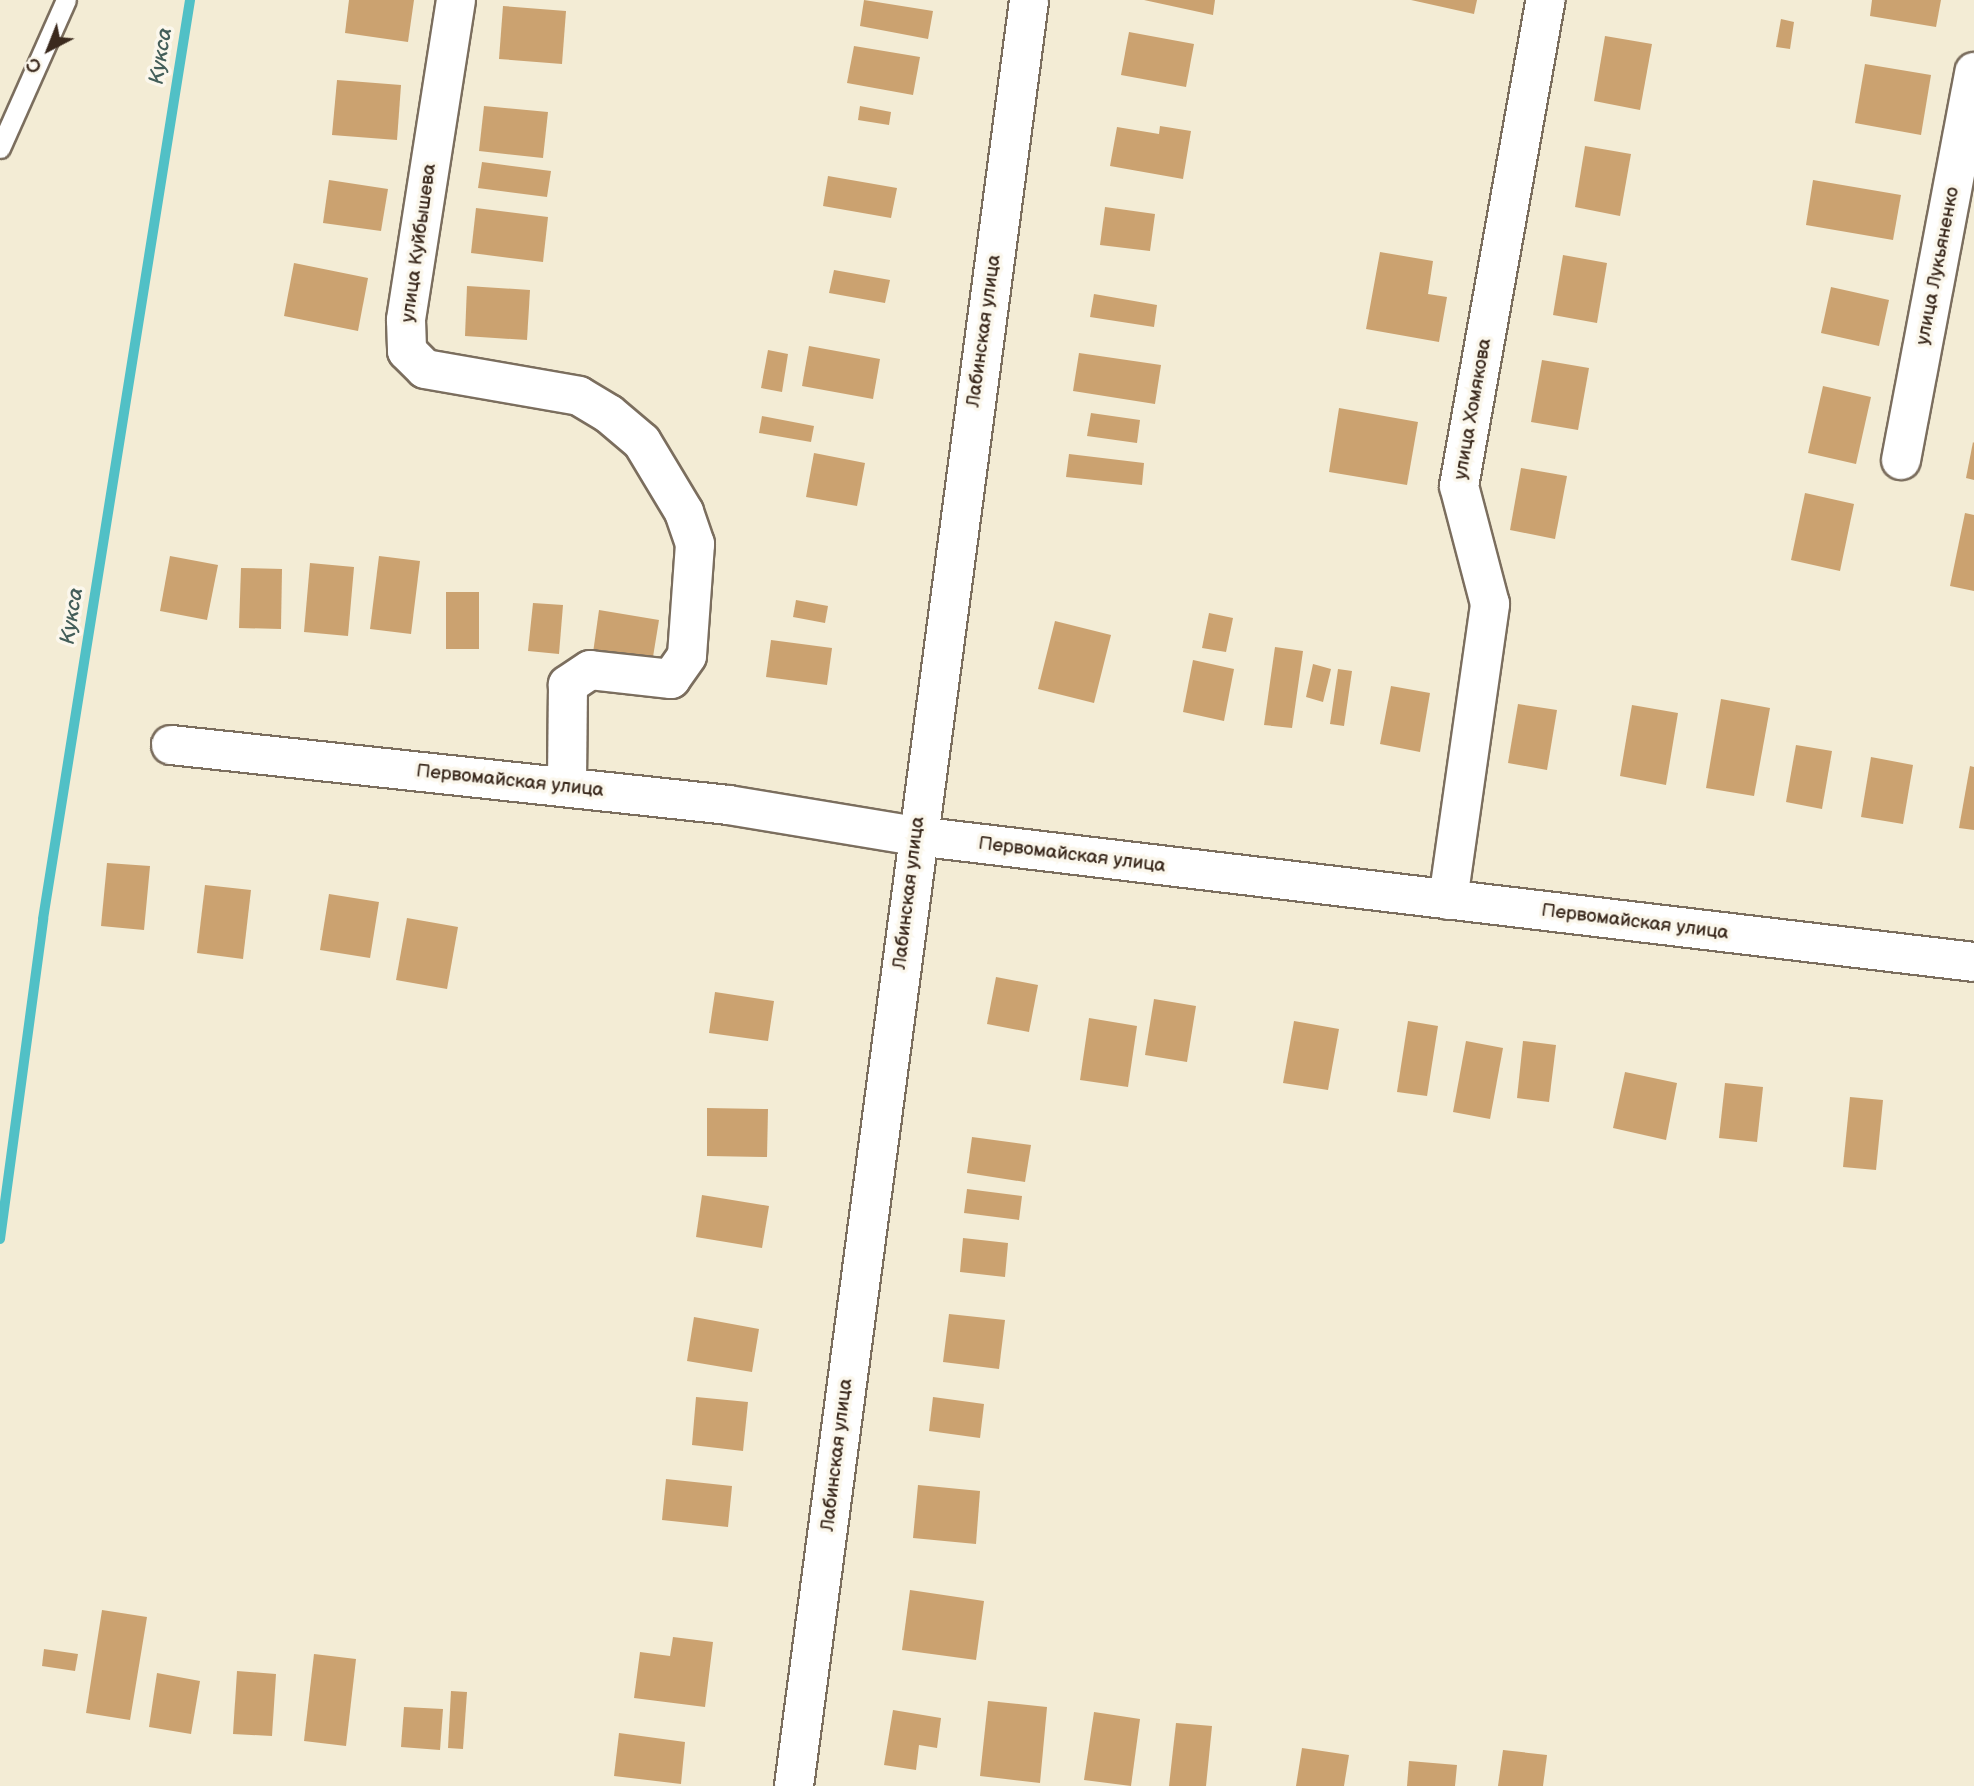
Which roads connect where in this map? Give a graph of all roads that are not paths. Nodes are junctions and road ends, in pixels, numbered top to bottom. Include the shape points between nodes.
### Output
1 (66, 0) edge
2 (456, 0) edge
3 (1029, 0) edge
4 (1546, 0) edge
5 (1974, 72) edge
6 (0, 148) edge
7 (1902, 460) dead end
8 (171, 745) dead end
9 (566, 786) junction
10 (916, 836) junction
11 (1448, 900) junction
12 (1974, 962) edge
13 (794, 1786) edge

1 - 6 lane
2 - 9 street, улица Куйбышева via 406,320 407,351 425,369 579,396 609,414 642,442 684,512 695,544 687,656 671,679 590,670 568,685
3 - 10 street, Лабинская улица
4 - 11 street, улица Хомякова via 1459,486 1490,604
5 - 7 street, улица Лукьяненко
8 - 9 street, Первомайская улица
9 - 10 street, Первомайская улица via 729,805
10 - 11 street, Первомайская улица
10 - 13 street, Лабинская улица
11 - 12 street, Первомайская улица

